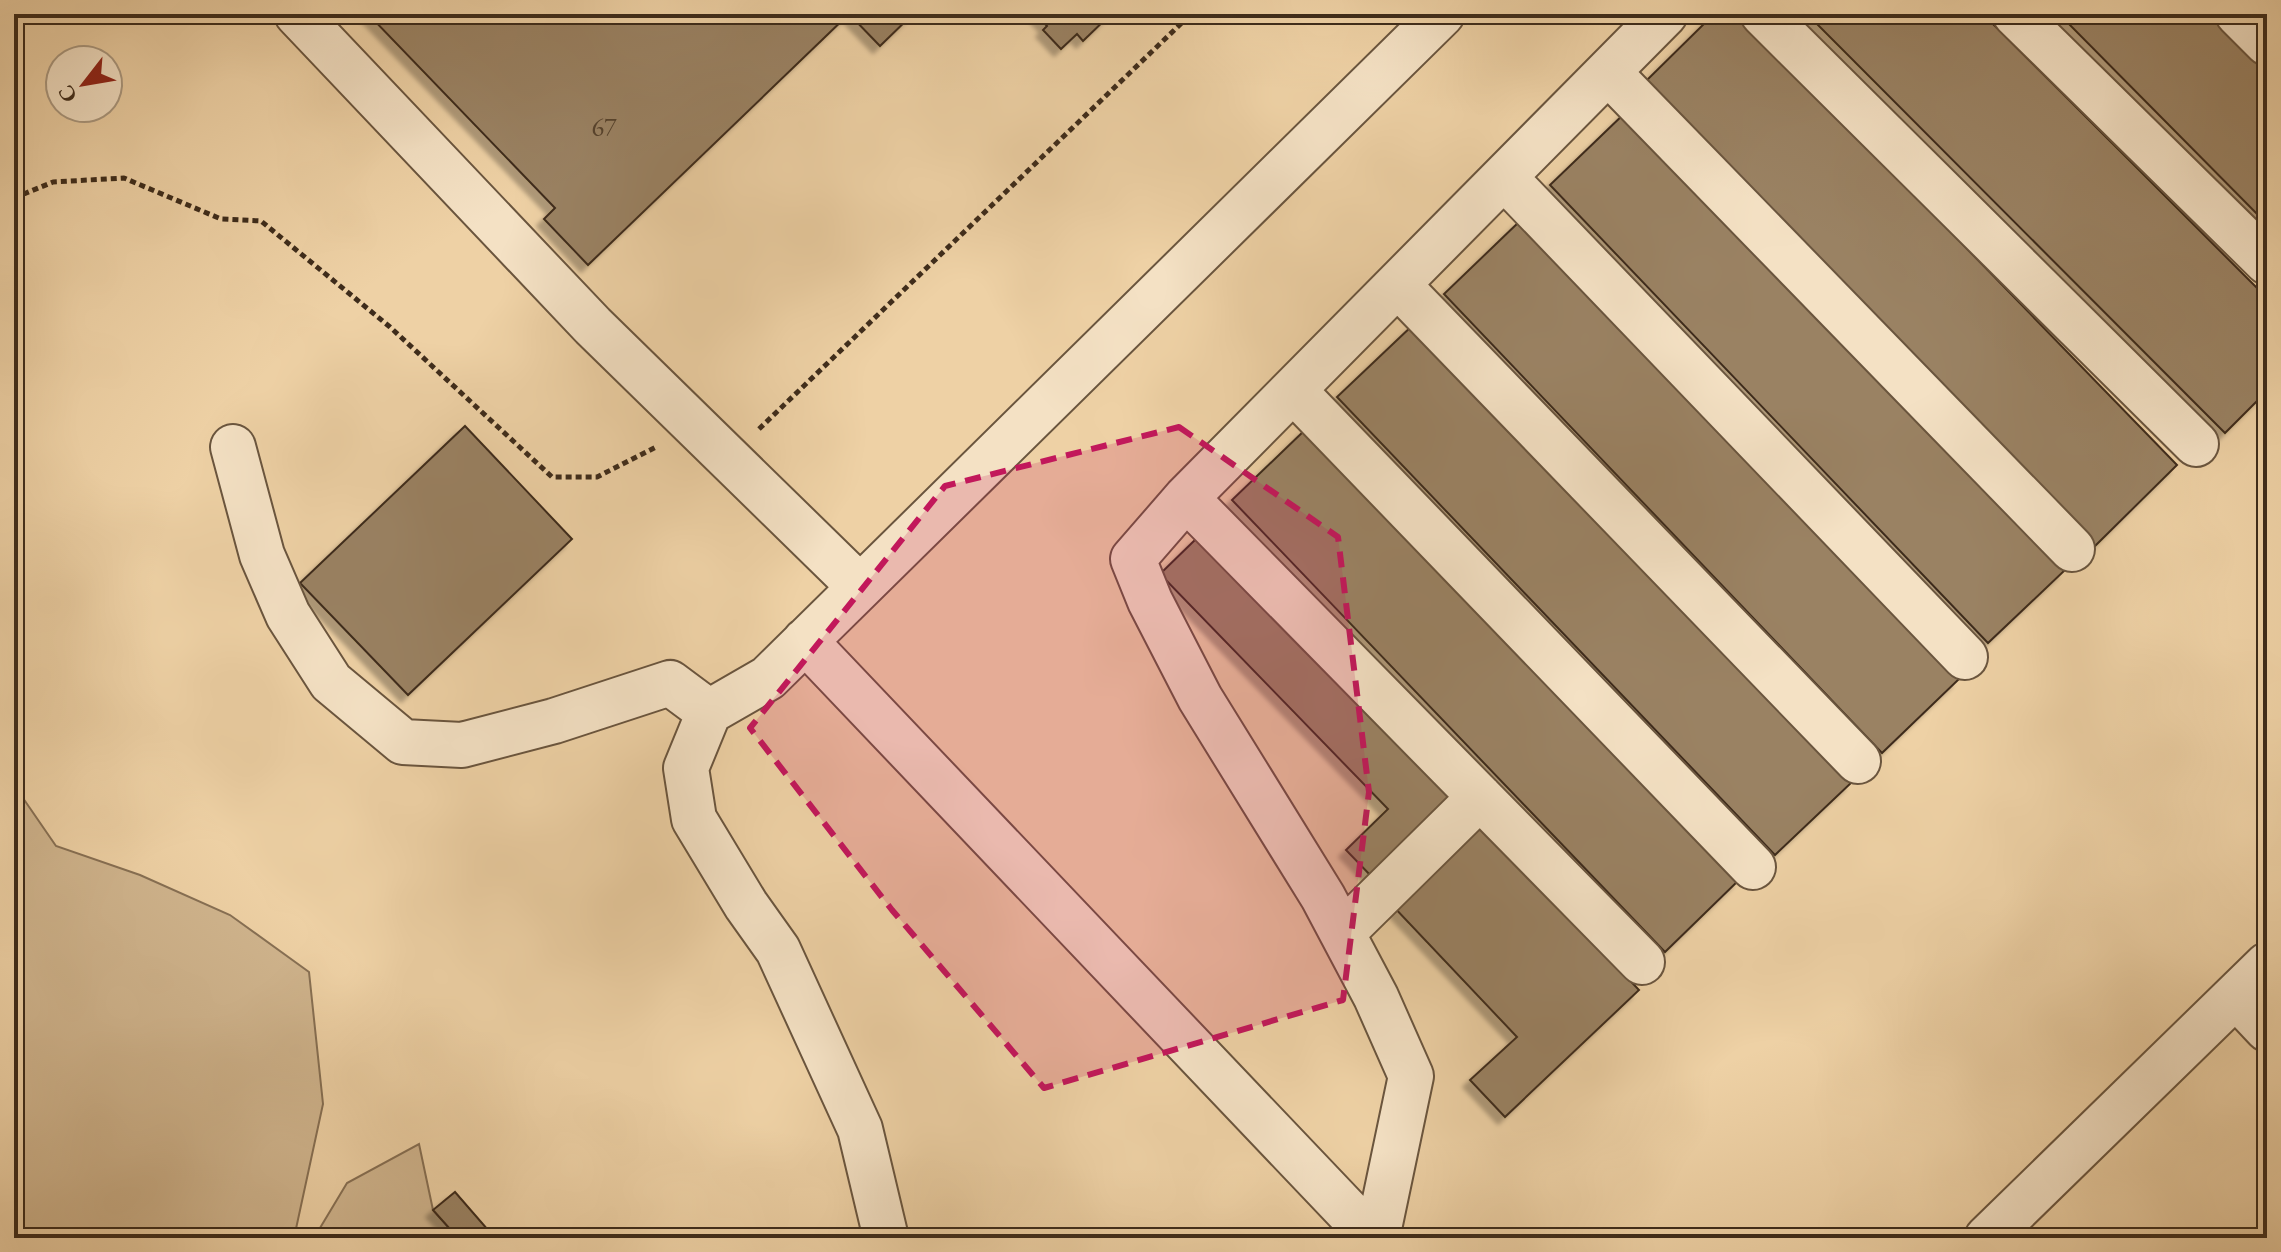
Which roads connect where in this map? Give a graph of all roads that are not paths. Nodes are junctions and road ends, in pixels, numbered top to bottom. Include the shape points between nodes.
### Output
1 (297, 14) edge
2 (1442, 14) edge
3 (1665, 14) edge
4 (1763, 14) edge
5 (2015, 14) edge
6 (2238, 14) edge
7 (2267, 43) edge
8 (1608, 72) junction
9 (1504, 177) junction
10 (2267, 262) edge
11 (1398, 285) junction
12 (1294, 391) junction
13 (2196, 444) dead end
14 (233, 447) dead end
15 (1186, 498) junction
16 (2072, 549) dead end
17 (860, 587) junction
18 (805, 641) junction
19 (1965, 657) dead end
20 (709, 712) junction
21 (1858, 761) dead end
22 (1480, 797) junction
23 (1753, 867) dead end
24 (1342, 933) junction
25 (1642, 962) dead end
26 (2267, 965) edge
27 (2236, 996) junction
28 (2267, 1029) edge
29 (1362, 1231) edge
30 (886, 1238) edge
31 (1987, 1238) edge

1 - 17 street via 593,326
2 - 17 street
3 - 8 street
4 - 13 street
5 - 10 street
6 - 7 street
8 - 9 street
8 - 16 street
9 - 11 street
9 - 19 street
11 - 12 street
11 - 21 street
12 - 15 street
12 - 23 street
14 - 20 street via 262,555 288,615 331,682 403,742 462,745 670,683
15 - 22 street
15 - 24 street via 1133,559 1200,698
17 - 18 street
18 - 20 street via 768,678
18 - 29 street
20 - 30 street via 686,768 694,819 778,950 848,1102 860,1129
22 - 24 street
22 - 25 street
24 - 29 street via 1411,1076
26 - 27 street
27 - 28 street
27 - 31 street

